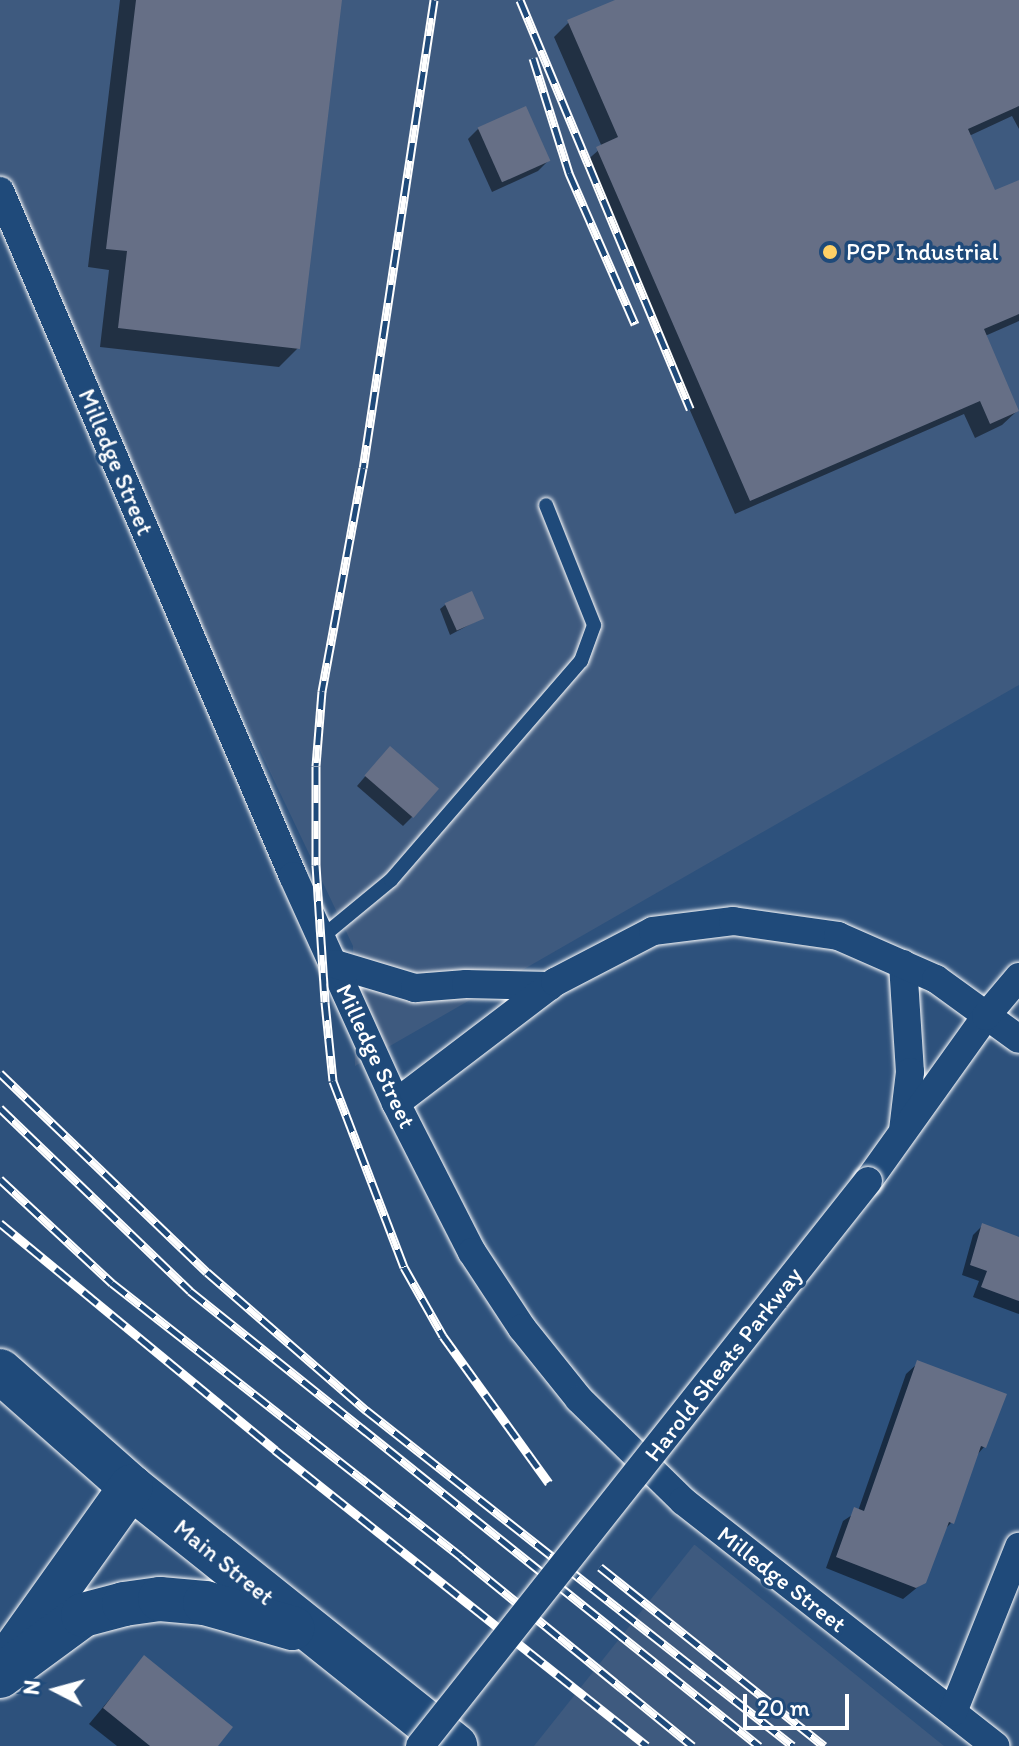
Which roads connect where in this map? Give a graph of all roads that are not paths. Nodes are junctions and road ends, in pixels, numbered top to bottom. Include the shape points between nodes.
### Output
1 (0, 191) edge
2 (546, 505) dead end
3 (322, 937) junction
4 (335, 964) junction
5 (903, 964) junction
6 (1019, 977) edge
7 (550, 986) junction
8 (986, 1016) junction
9 (1019, 1039) edge
10 (396, 1103) junction
11 (903, 1132) junction
12 (0, 1371) edge
13 (131, 1487) junction
14 (1019, 1547) edge
15 (317, 1636) junction
16 (0, 1669) edge
17 (0, 1676) edge
18 (953, 1712) junction
19 (420, 1746) edge
20 (455, 1746) edge
21 (995, 1746) edge

1 - 3 street, Milledge Street
2 - 3 lane via 594,625 581,661 391,880
3 - 4 street, Milledge Street
4 - 7 street via 415,988
4 - 10 street, Milledge Street
5 - 7 street via 838,936 733,921 653,931
5 - 8 street via 936,979
5 - 11 street via 910,1072
6 - 8 street, Harold Sheats Parkway
7 - 10 street
8 - 9 street
8 - 11 street, Harold Sheats Parkway
10 - 18 street, Milledge Street via 472,1252 522,1328 579,1399 683,1501
11 - 19 street, Harold Sheats Parkway, bridge
12 - 13 main road, Main Street
13 - 15 main road, Main Street
13 - 16 main road
14 - 18 street
15 - 17 main road via 205,1603 160,1599 83,1615
15 - 20 main road, Main Street
18 - 21 street, Milledge Street

